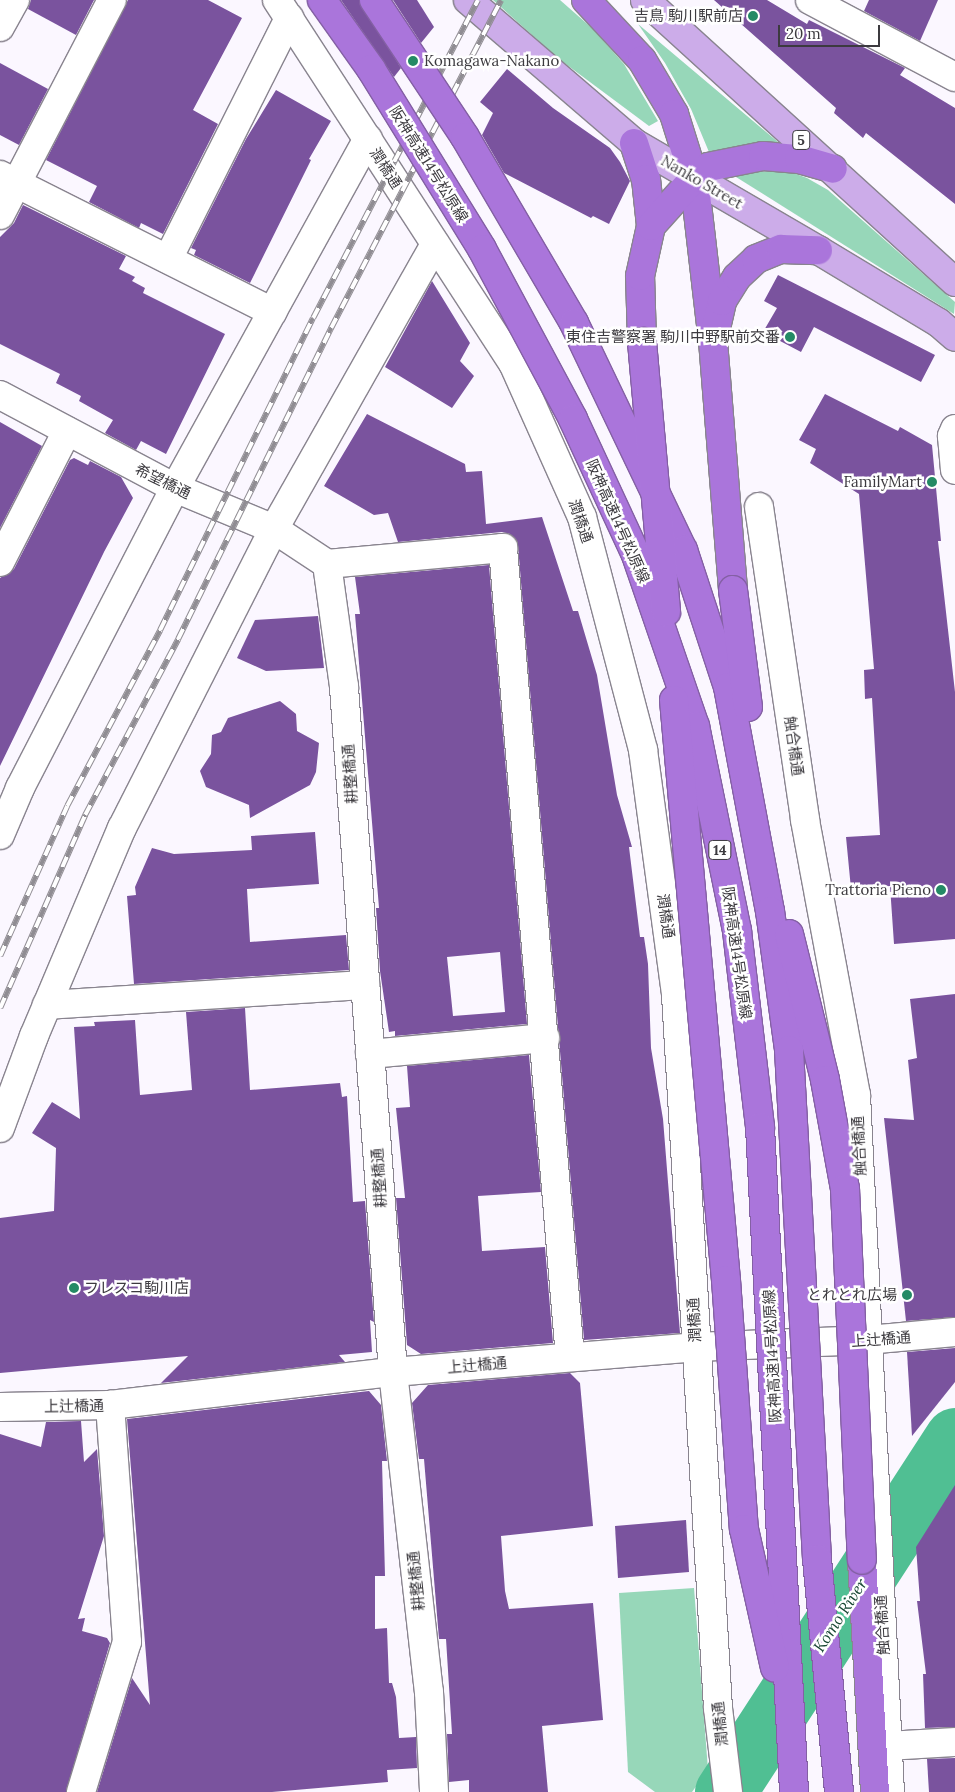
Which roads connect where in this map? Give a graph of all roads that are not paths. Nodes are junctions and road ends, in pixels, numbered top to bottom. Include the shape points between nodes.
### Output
1 (15, 0) edge
2 (112, 0) edge
3 (322, 0) edge
4 (374, 0) edge
5 (468, 0) edge
6 (586, 0) edge
7 (645, 0) edge
8 (810, 0) edge
9 (283, 9) edge
10 (851, 10) edge
11 (0, 27) edge
12 (955, 77) edge
13 (368, 139) junction
14 (634, 143) junction
15 (833, 169) junction
16 (694, 178) junction
17 (8, 179) edge
18 (0, 216) edge
19 (651, 226) junction
20 (436, 244) junction
21 (818, 250) junction
22 (168, 259) junction
23 (955, 282) edge
24 (272, 312) junction
25 (955, 337) edge
26 (713, 341) junction
27 (0, 395) edge
28 (955, 429) edge
29 (68, 431) junction
30 (955, 470) edge
31 (174, 488) junction
32 (759, 507) dead end
33 (274, 529) junction
34 (0, 562) edge
35 (327, 564) junction
36 (7, 795) edge
37 (0, 835) edge
38 (365, 985) junction
39 (47, 1005) junction
40 (545, 1038) junction
41 (370, 1054) junction
42 (0, 1128) edge
43 (955, 1332) edge
44 (868, 1340) junction
45 (695, 1347) junction
46 (570, 1357) junction
47 (393, 1372) junction
48 (110, 1405) junction
49 (0, 1407) edge
50 (955, 1742) edge
51 (792, 1745) junction
52 (888, 1746) junction
53 (81, 1792) edge
54 (434, 1792) edge
55 (728, 1792) edge
56 (794, 1792) edge
57 (839, 1792) edge
58 (875, 1792) edge
59 (890, 1792) edge

1 - 11 street
2 - 17 street
3 - 51 highway, 阪神高速14号松原線 / 14, bridge via 371,69 482,249 572,419 636,555 695,726 737,931 760,1127
4 - 57 highway, bridge via 465,137 574,323 683,550 728,687 770,911 789,1050 817,1559
5 - 14 main road, Nanko Street
6 - 16 highway via 642,60 674,114
7 - 15 main road, 5
8 - 10 street
9 - 13 street, 潤橋通
9 - 22 street
10 - 12 street
13 - 20 street, 潤橋通
13 - 24 street
14 - 16 main road, Nanko Street
14 - 19 highway via 646,179
15 - 16 highway via 799,159 762,156 717,164
15 - 23 main road, 5
16 - 19 highway
16 - 21 main road, Nanko Street
16 - 26 highway
17 - 18 street
17 - 22 street
19 - 51 highway, bridge via 640,276 642,342 726,1280 744,1530
20 - 33 street
20 - 45 street, 潤橋通 via 514,363 582,517 643,750 676,995
21 - 25 main road, Nanko Street
21 - 26 highway via 782,250 756,259 737,277 722,301
22 - 24 street
24 - 31 street
26 - 58 highway, bridge via 733,590 763,828 825,1080 845,1189
27 - 29 street, 希望橋通
28 - 30 street via 952,436
29 - 31 street, 希望橋通
29 - 34 street
31 - 33 street, 希望橋通
31 - 36 street
32 - 44 street, 触合橋通 via 805,820 856,1095
33 - 35 street, 希望橋通
33 - 39 street via 122,828
35 - 38 street, 耕整橋通 via 344,687
35 - 40 street via 503,548
36 - 37 street
38 - 39 street
38 - 41 street, 耕整橋通
39 - 42 street
40 - 41 street
40 - 46 street
41 - 47 street, 耕整橋通
43 - 44 street, 上辻橋通
44 - 45 street, 上辻橋通
44 - 52 street, 触合橋通
45 - 46 street, 上辻橋通
45 - 55 street, 潤橋通
46 - 47 street, 上辻橋通
47 - 48 street, 上辻橋通
47 - 54 street, 耕整橋通 via 429,1692
48 - 49 street, 上辻橋通
48 - 53 street via 127,1642
50 - 52 street
51 - 56 highway, 阪神高速14号松原線 / 14, bridge
52 - 59 street, 触合橋通

